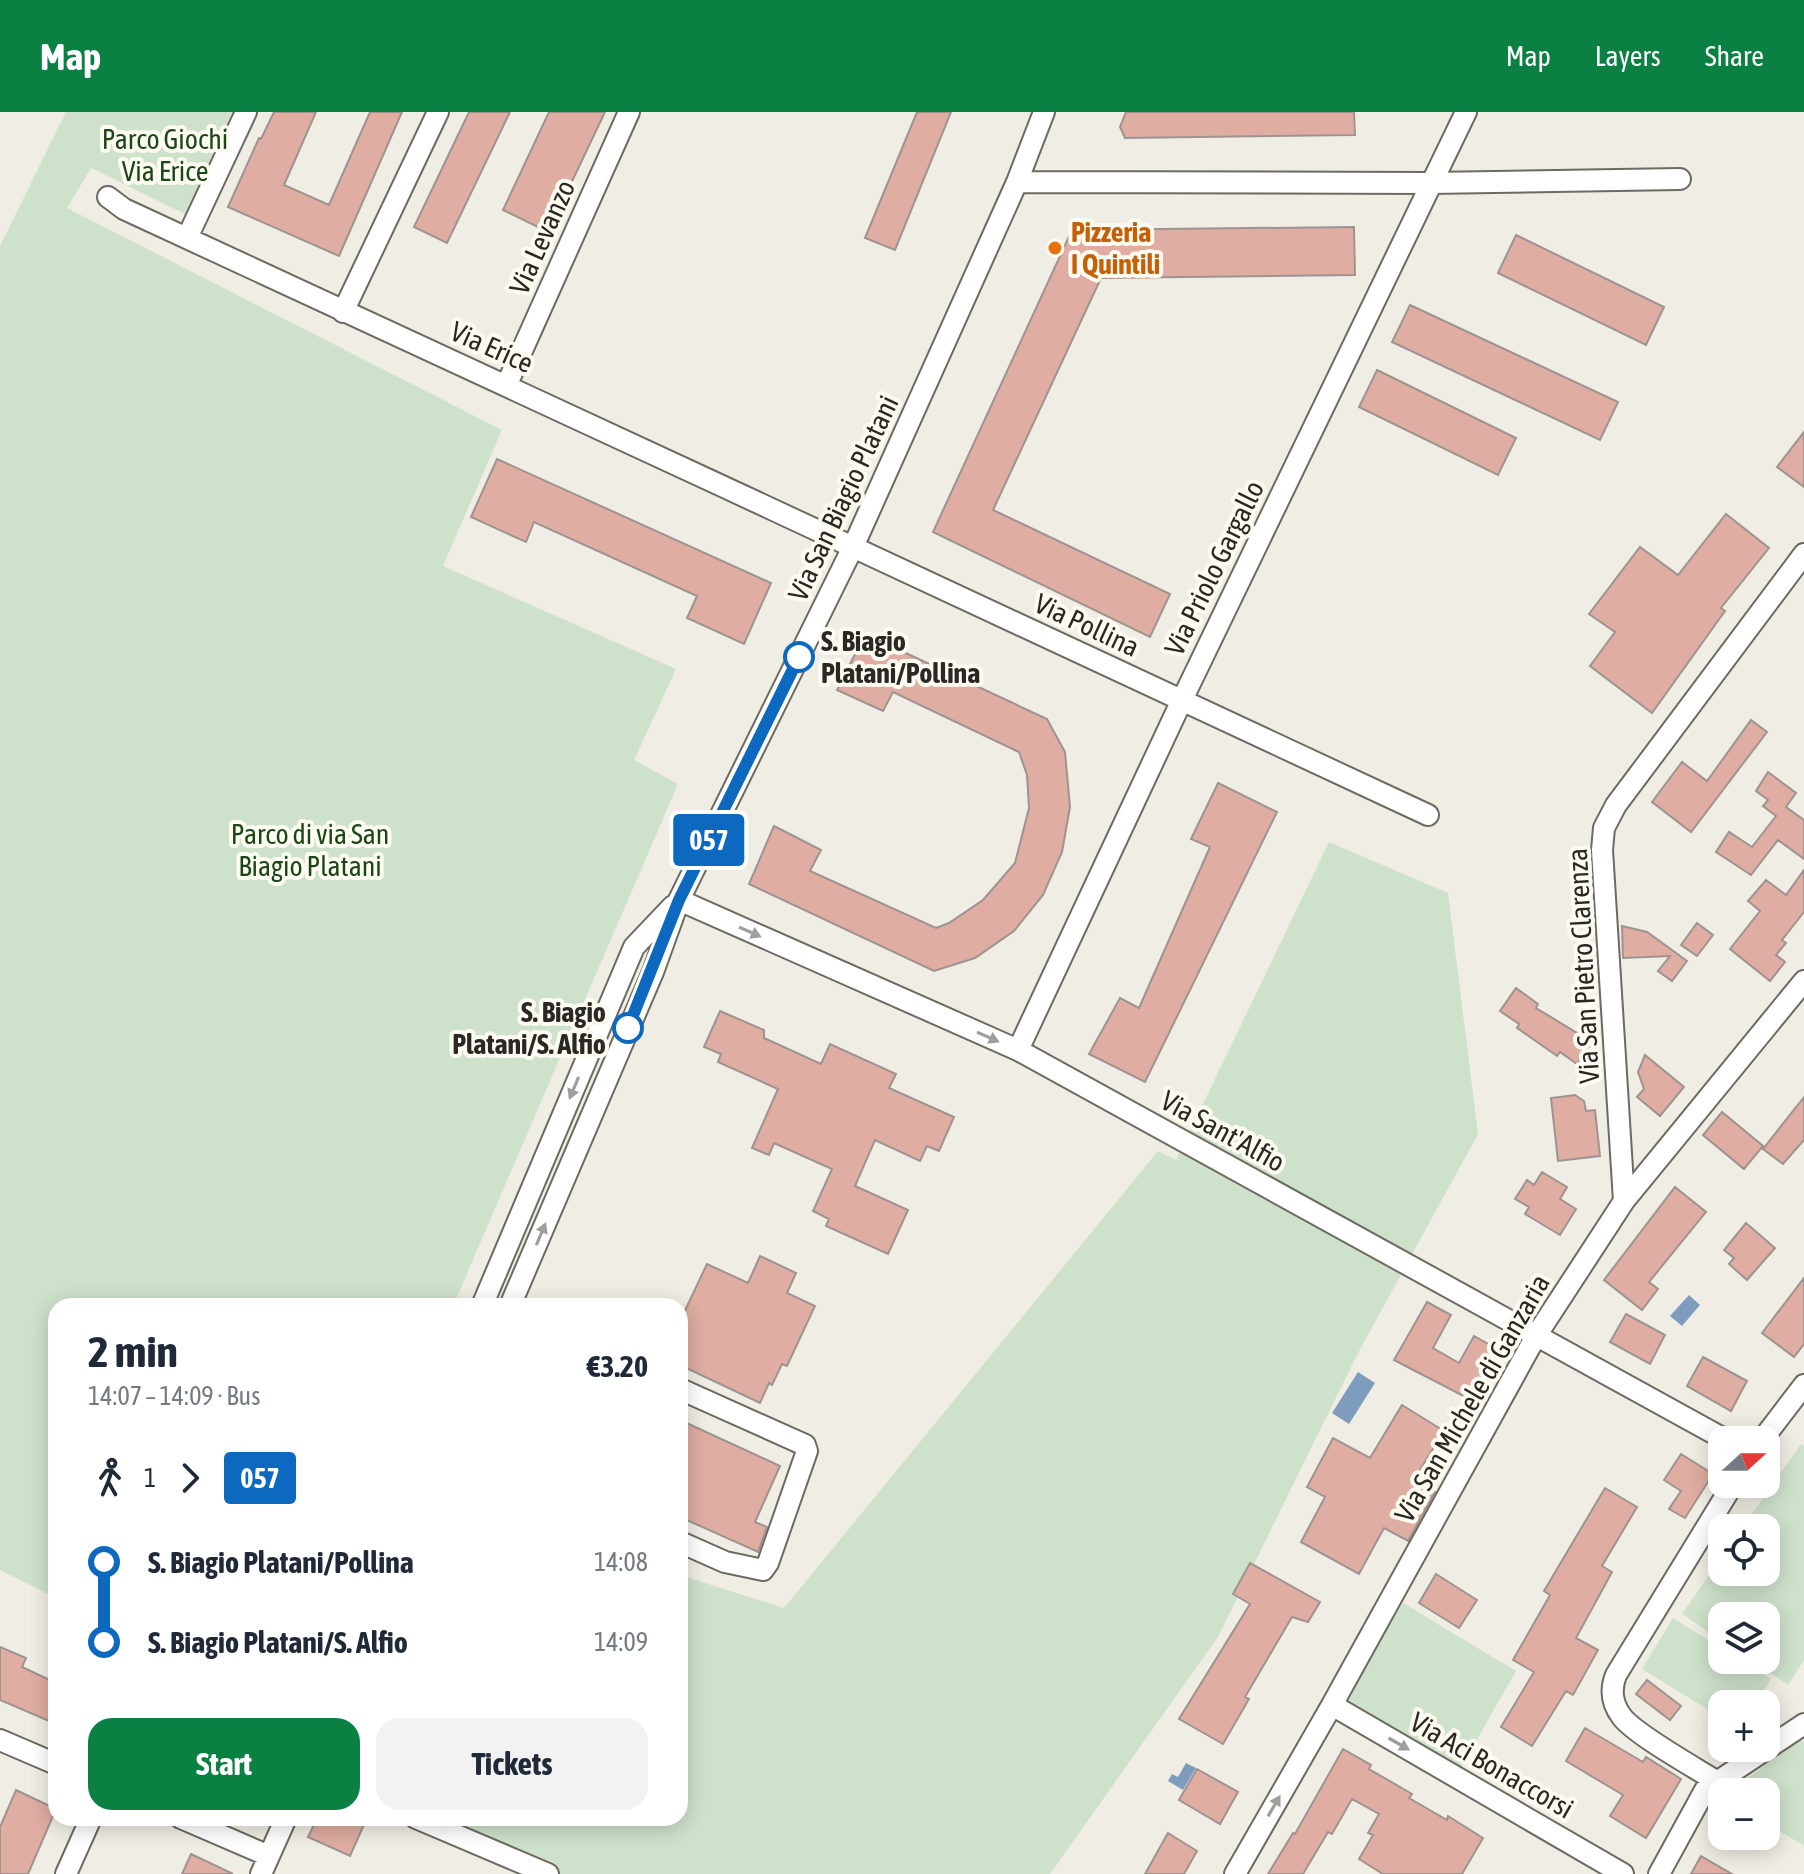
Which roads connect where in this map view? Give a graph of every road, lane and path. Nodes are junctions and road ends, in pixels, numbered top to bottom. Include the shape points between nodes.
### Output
1 (246, 112) edge
2 (438, 112) edge
3 (629, 112) edge
4 (1044, 112) edge
5 (1466, 112) edge
6 (1680, 179) dead end
7 (1017, 182) junction
8 (1430, 183) junction
9 (108, 197) dead end
10 (187, 238) junction
11 (343, 312) junction
12 (507, 384) junction
13 (853, 547) junction
14 (1804, 554) edge
15 (1182, 700) junction
16 (1428, 815) dead end
17 (679, 900) junction
18 (627, 963) junction
19 (653, 972) junction
20 (1804, 981) edge
21 (1018, 1050) junction
22 (1624, 1201) junction
23 (485, 1298) edge
24 (513, 1298) edge
25 (1536, 1336) junction
26 (688, 1393) edge
27 (1800, 1399) edge
28 (1775, 1426) edge
29 (1708, 1430) edge
30 (1724, 1498) edge
31 (688, 1546) edge
32 (1332, 1705) junction
33 (1801, 1730) edge
34 (0, 1740) edge
35 (48, 1761) edge
36 (1712, 1778) edge
37 (1721, 1778) edge
38 (1708, 1789) edge
39 (87, 1826) edge
40 (195, 1826) edge
41 (282, 1826) edge
42 (435, 1826) edge
43 (265, 1865) edge
44 (66, 1874) edge
45 (548, 1874) edge
46 (1235, 1874) edge
47 (1623, 1874) edge
48 (1659, 1874) edge

1 - 10 street
2 - 11 street
3 - 12 street, Via Levanzo
4 - 7 street, Via San Biagio Platani
5 - 8 street, Via Priolo Gargallo
6 - 8 street
7 - 8 street
7 - 13 street, Via San Biagio Platani
8 - 15 street, Via Priolo Gargallo
9 - 10 street, Via Erice
10 - 11 street, Via Erice
11 - 12 street, Via Erice
12 - 13 street, Via Erice
13 - 15 street, Via Pollina
13 - 17 street, Via San Biagio Platani
14 - 22 street, Via San Pietro Clarenza via 1604,828
15 - 16 street, Via Pollina
15 - 21 street, Via Priolo Gargallo
17 - 18 street, Via San Biagio Platani via 634,947
17 - 19 street, Via San Biagio Platani
17 -> 21 street, Via Sant'Alfio
18 - 19 street
18 -> 23 street, Via San Biagio Platani
24 -> 19 street, Via San Biagio Platani
20 - 22 street, Via San Michele di Ganzaria
21 - 25 street, Via Sant'Alfio
22 - 25 street, Via San Michele di Ganzaria
25 - 29 street, Via Sant'Alfio
25 - 32 street, Via San Michele di Ganzaria
26 - 31 street via 805,1445 807,1451 763,1570 725,1562
27 - 28 street
30 - 36 street via 1613,1686 1626,1721
46 -> 32 street, Via San Michele di Ganzaria
32 -> 47 street, Via Aci Bonaccorsi
33 - 37 street
34 - 35 street
38 - 48 street
39 - 44 street
40 - 43 street
41 - 43 street
42 - 45 street

